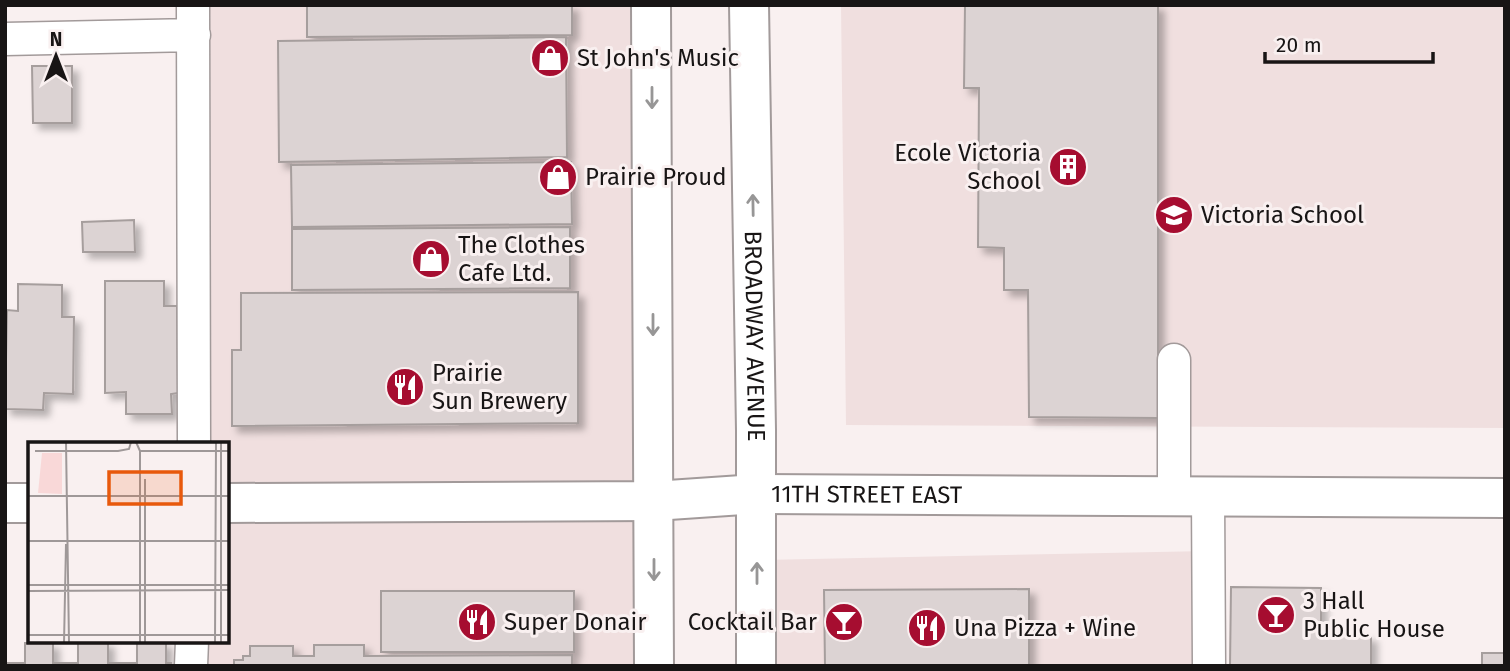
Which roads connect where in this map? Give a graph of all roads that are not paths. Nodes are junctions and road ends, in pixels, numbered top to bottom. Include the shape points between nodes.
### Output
1 (651, 5) edge
2 (749, 5) edge
3 (194, 20) edge
4 (5, 39) edge
5 (1174, 360) dead end
6 (194, 442) edge
7 (757, 494) junction
8 (1191, 495) junction
9 (1505, 498) edge
10 (654, 501) junction
11 (5, 503) edge
12 (28, 503) edge
13 (229, 503) edge
14 (192, 643) edge
15 (191, 666) edge
16 (654, 666) edge
17 (757, 666) edge
18 (1209, 666) edge

1 -> 10 main road
7 -> 2 main road, BROADWAY AVENUE
3 - 4 lane
3 - 6 lane
5 - 8 lane
7 - 8 main road, 11TH STREET EAST
7 - 10 main road, 11TH STREET EAST
17 -> 7 main road, BROADWAY AVENUE
8 - 9 main road, 11TH STREET EAST
8 - 18 lane
10 - 13 main road, 11TH STREET EAST
10 -> 16 main road
11 - 12 main road
14 - 15 lane

